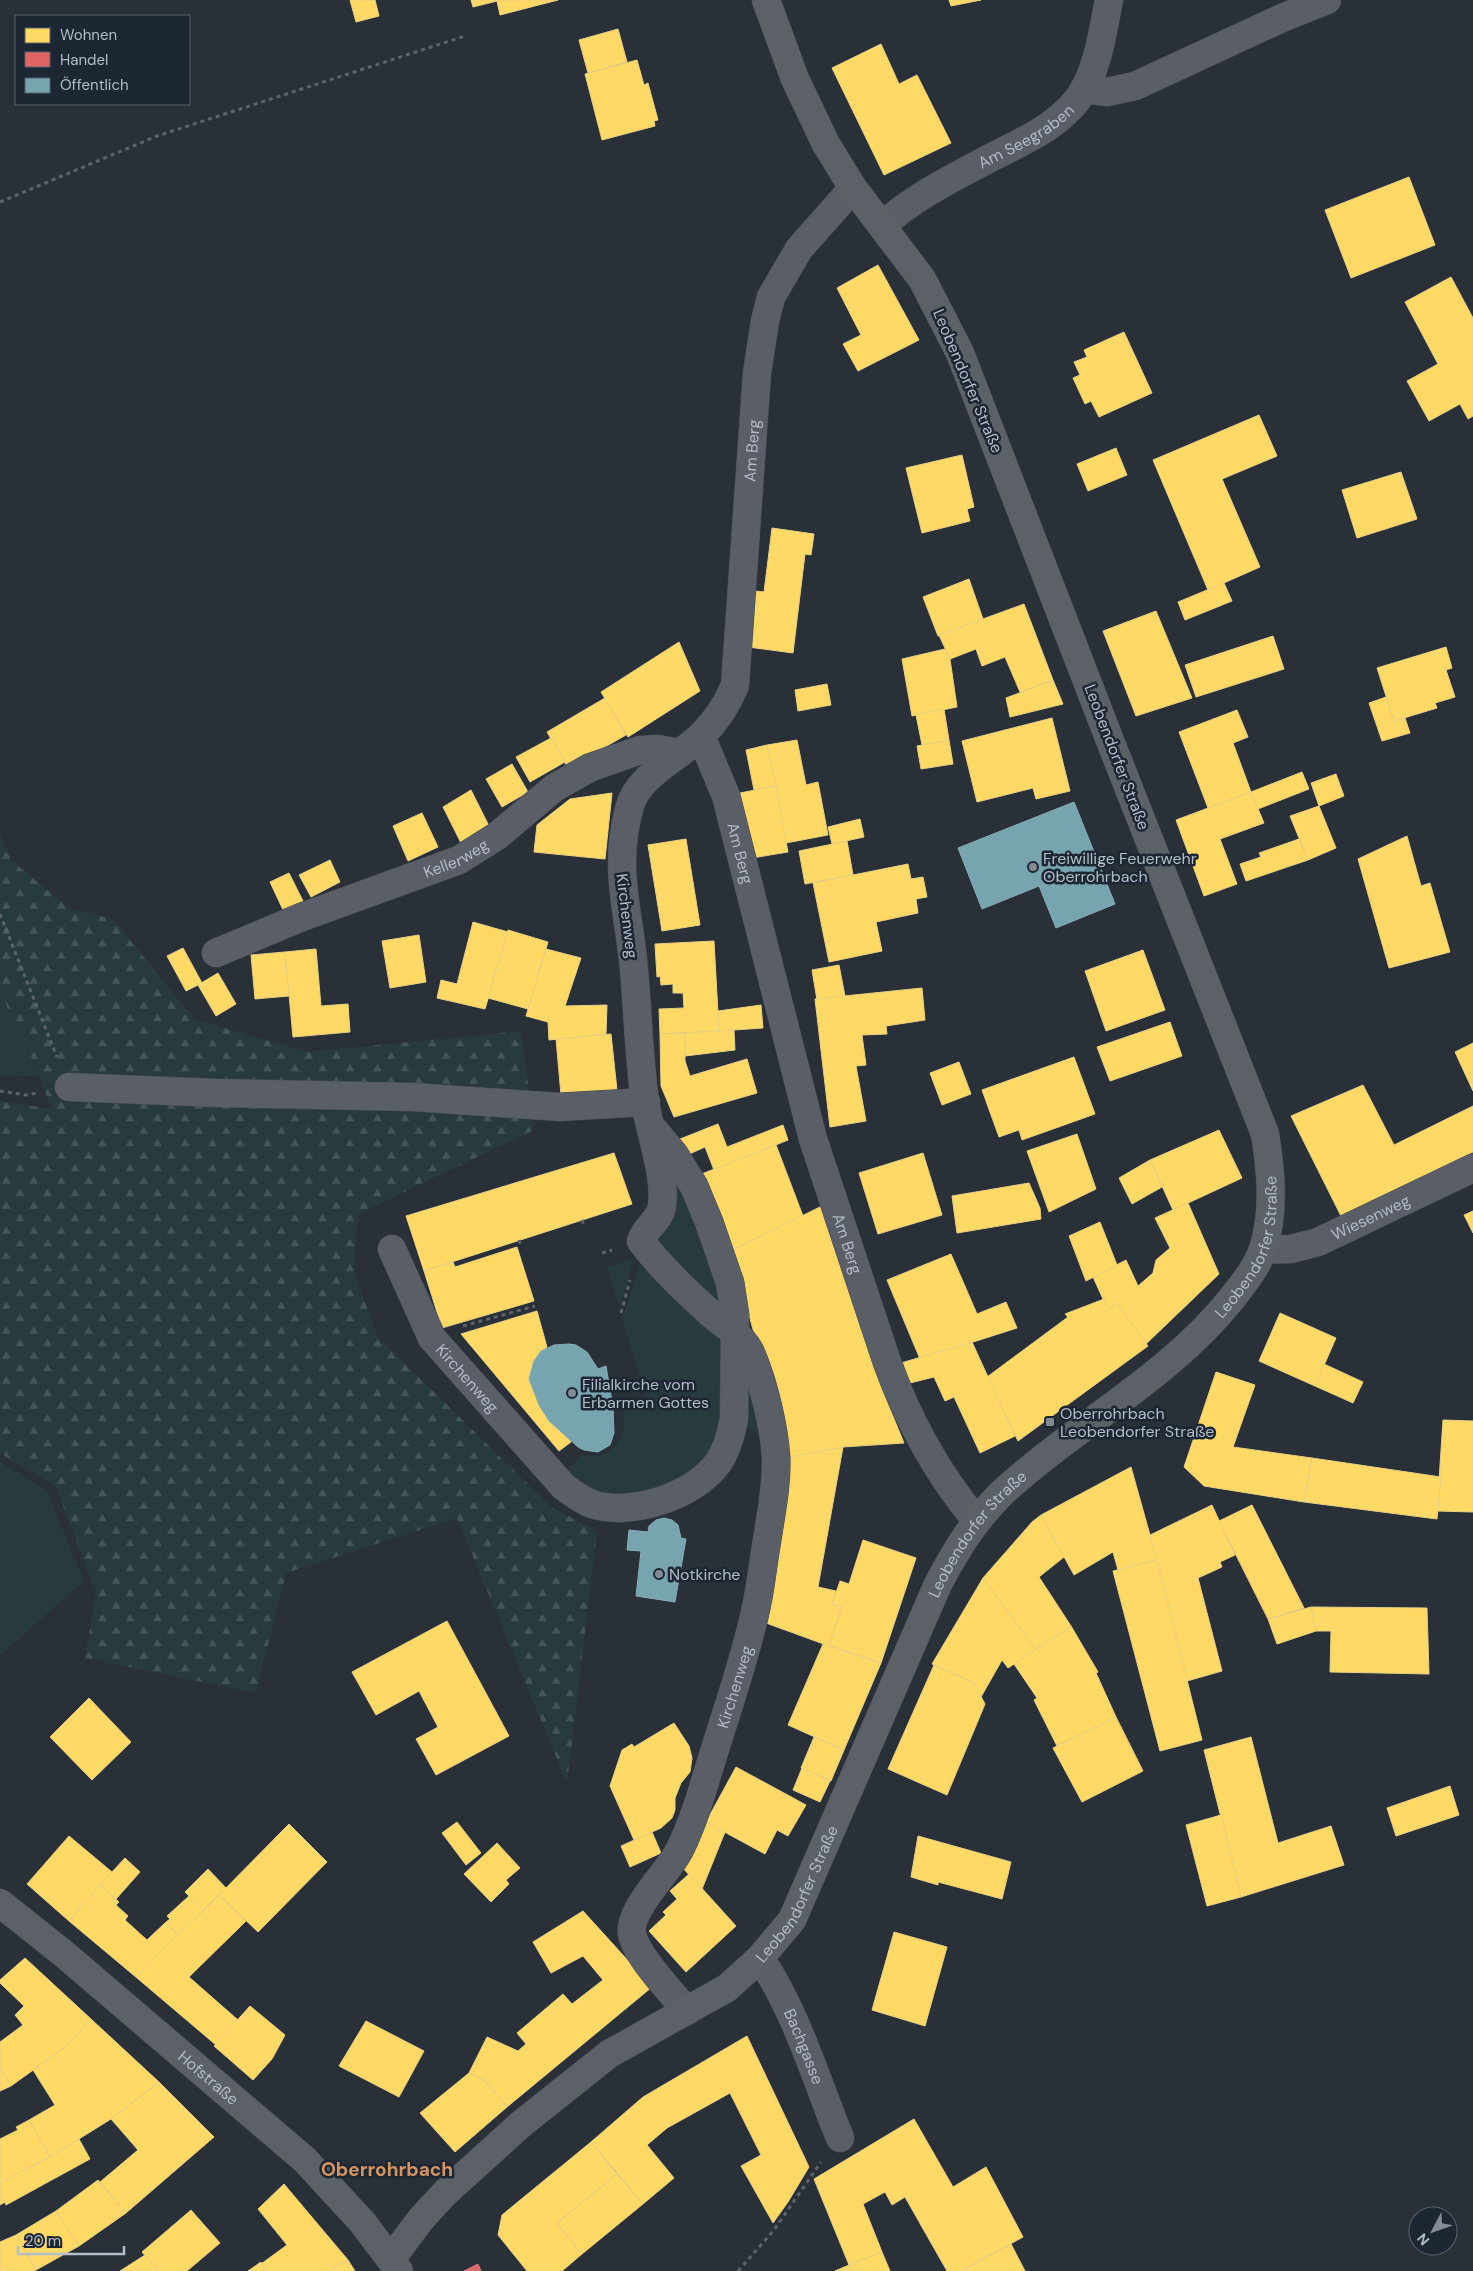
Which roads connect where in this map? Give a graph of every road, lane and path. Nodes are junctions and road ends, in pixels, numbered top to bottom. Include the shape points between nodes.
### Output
1 (766, 0) edge
2 (1109, 0) edge
3 (1327, 0) edge
4 (465, 36) dead end
5 (1084, 89) junction
6 (852, 188) junction
7 (0, 202) edge
8 (882, 226) junction
9 (691, 745) junction
10 (0, 914) edge
11 (216, 953) dead end
12 (70, 1087) joint
13 (648, 1114) junction
14 (1473, 1168) edge
15 (582, 1220) dead end
16 (584, 1226) dead end
17 (519, 1240) dead end
18 (521, 1246) dead end
19 (392, 1249) dead end
20 (1263, 1250) junction
21 (535, 1306) dead end
22 (735, 1333) junction
23 (432, 1338) junction
24 (976, 1520) junction
25 (0, 1903) edge
26 (760, 1958) junction
27 (687, 2011) junction
28 (840, 2138) joint
29 (395, 2265) edge
30 (738, 2271) edge

1 - 6 main road, Leobendorfer Straße via 810,114
2 - 5 street, Am Seegraben via 1100,46
3 - 5 street via 1135,86 1107,92
4 - 7 path via 157,136
5 - 8 street, Am Seegraben via 1071,108 1054,122 920,198
6 - 8 main road, Leobendorfer Straße
6 - 9 street, Am Berg via 798,249 772,297 765,321 757,373 734,685 727,705
8 - 20 main road, Leobendorfer Straße via 922,279 960,353 1265,1134 1271,1173 1270,1211
9 - 11 street, Kellerweg via 640,750 589,768 554,788 497,836 459,860 302,917
9 - 13 street, Kirchenweg via 636,792 629,806 623,837 623,900 634,968
9 - 24 street, Am Berg via 726,796 813,1139 887,1362 900,1396 934,1463
10 - 12 path
12 - 13 street via 412,1097
13 - 22 street, Kirchenweg via 682,1167 709,1222 734,1299
13 - 22 street, Kirchenweg via 658,1161 662,1205 659,1216 642,1235 641,1241 670,1274
14 - 20 street, Wiesenweg via 1318,1242 1291,1249
15 - 16 path
17 - 18 path
19 - 23 street, Kirchenweg
20 - 24 main road, Leobendorfer Straße via 1248,1278 1199,1334 1167,1364 1003,1492
21 - 23 path
22 - 23 street, Kirchenweg via 734,1420 724,1454 717,1464 676,1495 646,1504 611,1508 578,1498 563,1486
22 - 27 street, Kirchenweg via 752,1355 776,1458 774,1495 757,1606 691,1823 669,1867 640,1906 632,1933 637,1948
24 - 26 main road, Leobendorfer Straße via 938,1584 792,1920
25 - 29 main road, Hofstraße via 305,2160 333,2188
26 - 27 main road, Leobendorfer Straße via 726,1988
26 - 28 street, Bachgasse via 786,2003
27 - 29 main road, Leobendorfer Straße via 609,2054 520,2125 421,2219
28 - 30 path via 826,2153 774,2230

